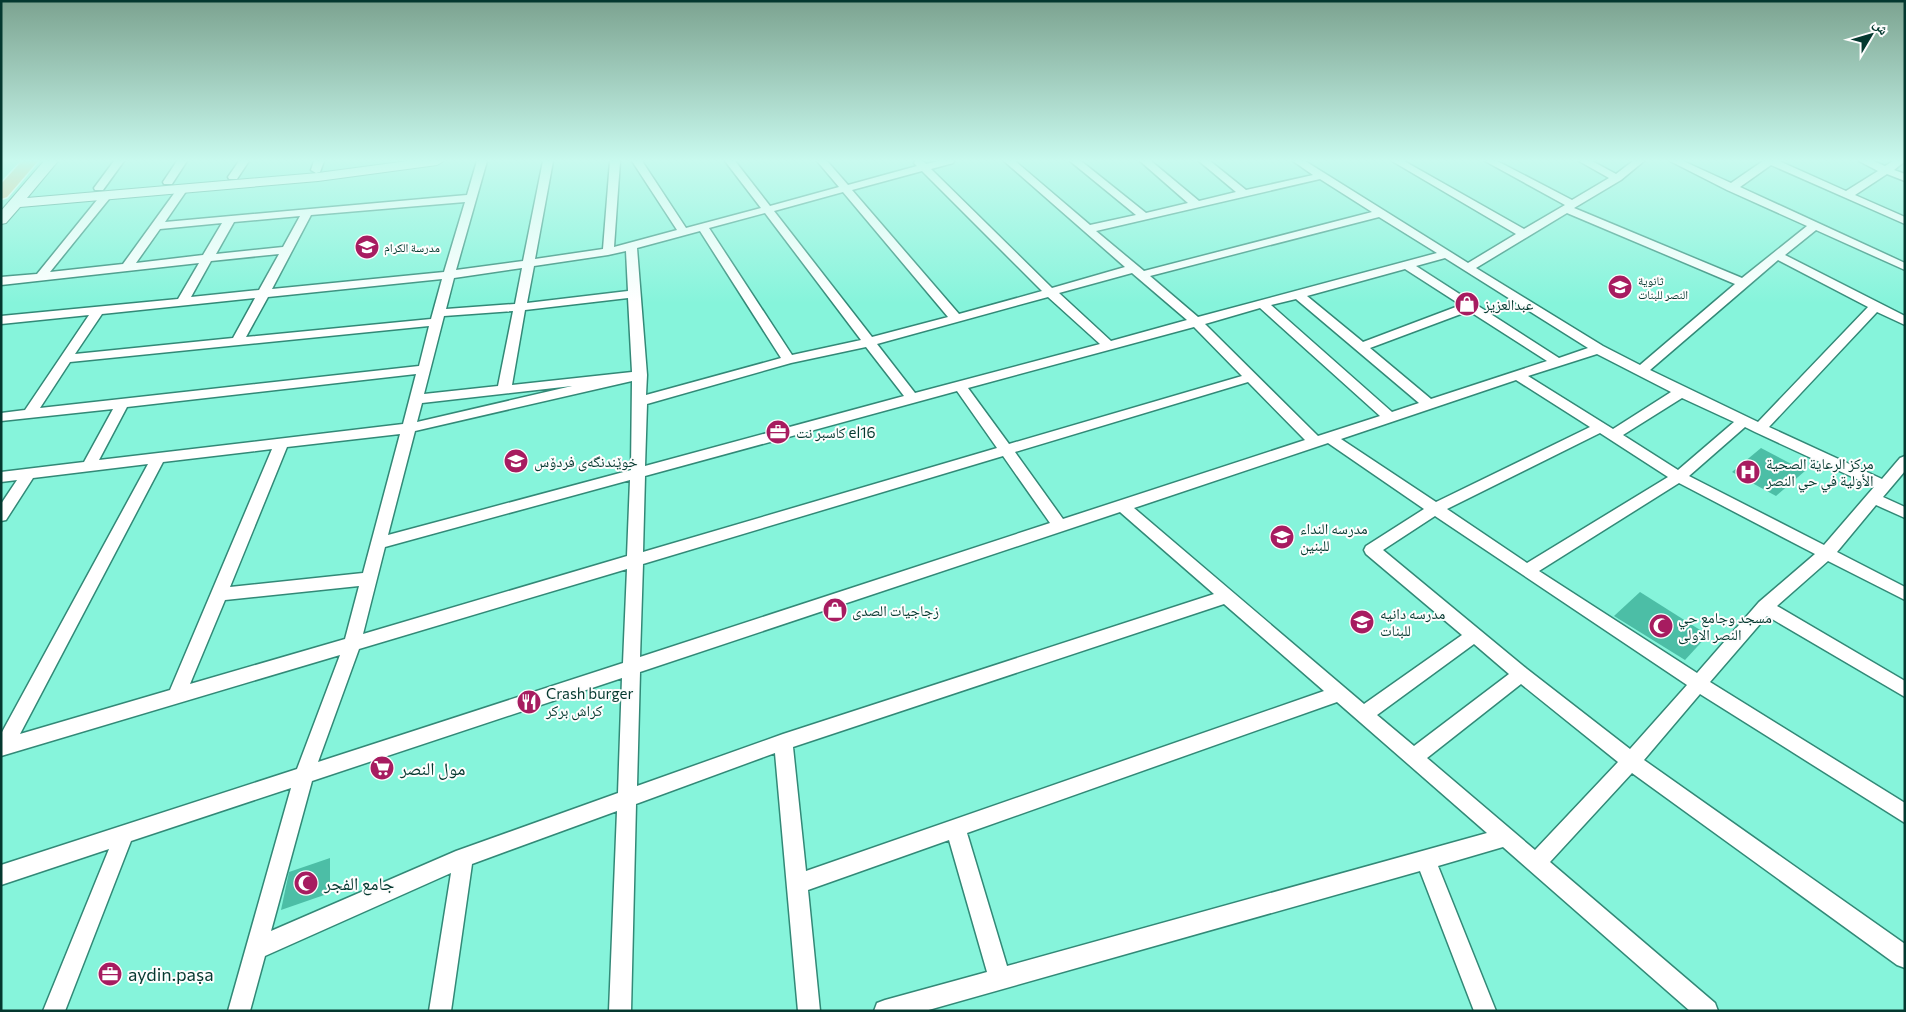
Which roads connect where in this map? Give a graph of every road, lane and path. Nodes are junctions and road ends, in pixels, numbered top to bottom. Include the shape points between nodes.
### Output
1 (11, 208) edge
2 (91, 208) edge
3 (169, 208) edge
4 (352, 208) edge
5 (469, 208) edge
6 (539, 208) edge
7 (611, 208) edge
8 (668, 208) edge
9 (772, 208) edge
10 (862, 208) edge
11 (964, 208) edge
12 (1065, 208) edge
13 (1134, 208) edge
14 (1178, 208) edge
15 (1373, 208) edge
16 (1480, 208) edge
17 (1564, 208) edge
18 (1573, 208) edge
19 (1775, 208) edge
20 (1877, 208) edge
21 (769, 209) junction
22 (308, 212) junction
23 (1380, 213) junction
24 (1144, 216) junction
25 (230, 219) junction
26 (1, 220) edge
27 (1905, 221) edge
28 (156, 226) junction
29 (702, 226) junction
30 (1814, 226) junction
31 (1089, 229) junction
32 (683, 231) junction
33 (1523, 233) junction
34 (631, 246) junction
35 (285, 250) junction
36 (608, 252) junction
37 (1447, 254) junction
38 (1779, 256) junction
39 (208, 259) junction
40 (528, 263) junction
41 (1407, 265) junction
42 (127, 267) junction
43 (1469, 267) junction
44 (1905, 267) edge
45 (1138, 271) junction
46 (450, 275) junction
47 (40, 277) junction
48 (1, 281) edge
49 (1743, 284) junction
50 (265, 293) junction
51 (1051, 293) junction
52 (634, 294) junction
53 (1298, 294) junction
54 (183, 301) junction
55 (1262, 304) junction
56 (1472, 306) junction
57 (1876, 306) junction
58 (520, 307) junction
59 (98, 310) junction
60 (438, 317) junction
61 (7, 319) edge
62 (956, 319) junction
63 (1905, 320) edge
64 (1196, 322) junction
65 (1, 333) edge
66 (238, 342) junction
67 (869, 342) junction
68 (1109, 345) junction
69 (1360, 347) junction
70 (1598, 349) junction
71 (64, 359) junction
72 (789, 360) junction
73 (1556, 362) junction
74 (424, 369) junction
75 (1642, 371) junction
76 (640, 375) junction
77 (1517, 375) junction
78 (1252, 377) junction
79 (960, 386) junction
80 (504, 390) junction
81 (1681, 392) junction
82 (912, 398) junction
83 (416, 399) junction
84 (123, 402) junction
85 (640, 402) junction
86 (1430, 405) junction
87 (30, 413) junction
88 (1, 417) edge
89 (1389, 417) junction
90 (1743, 422) junction
91 (409, 428) junction
92 (1760, 430) junction
93 (1607, 431) junction
94 (1322, 440) junction
95 (282, 443) junction
96 (1006, 450) junction
97 (159, 457) junction
98 (1905, 461) edge
99 (89, 466) junction
100 (639, 472) junction
101 (28, 474) junction
102 (1, 477) edge
103 (1679, 477) junction
104 (1878, 492) junction
105 (1122, 506) junction
106 (1436, 508) junction
107 (1905, 513) edge
108 (1, 516) edge
109 (1060, 526) junction
110 (378, 543) junction
111 (1826, 554) junction
112 (634, 560) junction
113 (1527, 571) junction
114 (368, 579) junction
115 (219, 594) junction
116 (1905, 594) edge
117 (1228, 596) junction
118 (1765, 608) junction
119 (1474, 635) junction
120 (352, 644) junction
121 (632, 667) junction
122 (1521, 674) junction
123 (1698, 684) junction
124 (1905, 690) edge
125 (1341, 694) junction
126 (177, 696) junction
127 (1364, 714) junction
128 (783, 742) junction
129 (3, 747) edge
130 (1414, 757) junction
131 (1630, 761) junction
132 (304, 776) junction
133 (626, 798) junction
134 (1905, 814) edge
135 (956, 828) junction
136 (124, 835) junction
137 (1507, 837) junction
138 (463, 858) junction
139 (1426, 860) junction
140 (1536, 863) junction
141 (1, 875) edge
142 (797, 884) junction
143 (256, 949) junction
144 (1905, 957) edge
145 (1000, 979) junction
146 (54, 1011) edge
147 (238, 1011) edge
148 (440, 1011) edge
149 (620, 1011) edge
150 (809, 1011) edge
151 (885, 1011) edge
152 (1485, 1011) edge
153 (1707, 1011) edge

1 - 26 main road
2 - 47 street
3 - 28 street
4 - 22 street
5 - 46 street
6 - 40 street
7 - 36 street
8 - 32 street
9 - 21 street
10 - 62 street
11 - 51 street
12 - 31 street
13 - 24 street
14 - 24 street
15 - 23 street
16 - 33 street
17 - 33 street
18 - 49 street
19 - 30 street
20 - 27 street
21 - 29 street
21 - 67 street
22 - 25 street
22 - 35 street
23 - 37 street
23 - 45 street
24 - 31 street
25 - 28 street
25 - 39 street
28 - 42 street
29 - 32 street
29 - 72 street
30 - 38 street
30 - 44 street
31 - 45 street
32 - 34 street
33 - 43 street
34 - 36 street
34 - 52 street
35 - 39 street
35 - 50 street
36 - 40 street
37 - 41 street
37 - 43 street
38 - 49 street
38 - 57 street
39 - 42 street
39 - 54 street
40 - 46 street
40 - 58 street
41 - 53 street
41 - 56 street
42 - 47 street
43 - 70 street
45 - 51 street
45 - 64 street
46 - 50 street
46 - 60 street
47 - 48 street
49 - 75 street
50 - 54 street
50 - 66 street
51 - 62 street
51 - 68 street
52 - 58 street
52 - 76 street
53 - 55 street
53 - 69 street
54 - 59 street
55 - 64 street
55 - 89 street
56 - 69 street
56 - 73 street
57 - 63 street
57 - 92 street
58 - 60 street
58 - 80 street
59 - 61 street
59 - 71 street
60 - 66 street
60 - 74 street
61 - 65 street
62 - 67 street
64 - 68 street
64 - 78 street
66 - 71 street
67 - 72 street
67 - 82 street
68 - 79 street
69 - 86 street
70 - 73 street
70 - 75 street
71 - 87 street
72 - 85 street
73 - 77 street
74 - 83 street
74 - 84 street
75 - 81 street
76 - 80 street
76 - 85 street
76 - 91 street
77 - 86 street
77 - 93 street
78 - 94 street
78 - 96 street
79 - 82 street
79 - 96 street
80 - 83 street
81 - 90 street
81 - 93 street
82 - 100 street
83 - 91 street
84 - 87 street
84 - 99 street
85 - 100 street
86 - 89 street
87 - 88 street
89 - 94 street
90 - 92 street
90 - 103 street
91 - 95 street
91 - 110 street
92 - 104 street
93 - 103 street
93 - 106 street
94 - 105 street
94 - 106 street
95 - 97 street
95 - 115 street
96 - 109 street
96 - 112 street
97 - 99 street
97 - 129 street
98 - 104 street
99 - 101 street
100 - 110 street
100 - 112 street
101 - 102 street
101 - 108 street
103 - 111 street
103 - 113 street
104 - 107 street
104 - 111 street
105 - 109 street
105 - 117 street
106 - 113 street
106 - 119 street via 1372,550
109 - 121 street
110 - 114 street
111 - 116 street
111 - 118 street
112 - 120 street
112 - 121 street
113 - 123 street
114 - 115 street
114 - 120 street
115 - 126 street
117 - 125 street
117 - 128 street
118 - 123 street
118 - 124 street
119 - 122 street
119 - 127 street
120 - 126 street
120 - 132 street
121 - 132 street
121 - 133 street
122 - 130 street
122 - 131 street
123 - 131 street
123 - 134 street
125 - 127 street
125 - 135 street
126 - 129 street
127 - 130 street
128 - 133 street
128 - 142 street
130 - 137 street
131 - 140 street
131 - 144 street
132 - 136 street
132 - 143 street
133 - 138 street
133 - 149 street
135 - 142 street
135 - 145 street
136 - 141 street
136 - 146 street
137 - 139 street
137 - 140 street
138 - 143 street
138 - 148 street
139 - 145 street
139 - 152 street
140 - 153 street
142 - 150 street
143 - 147 street
145 - 151 street

